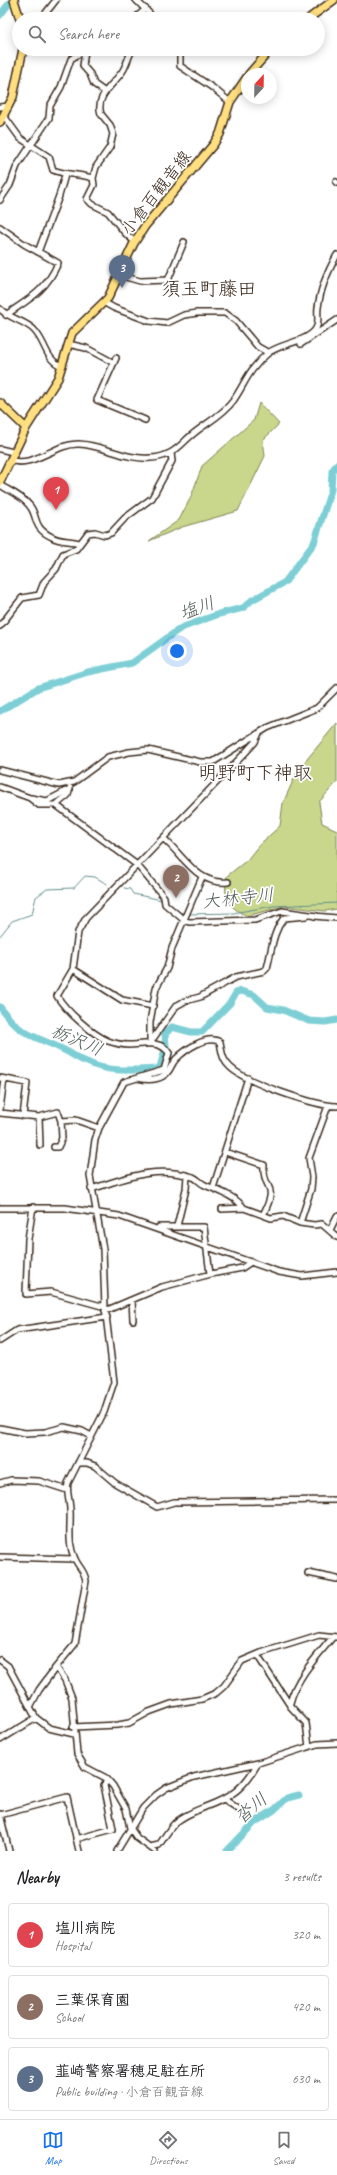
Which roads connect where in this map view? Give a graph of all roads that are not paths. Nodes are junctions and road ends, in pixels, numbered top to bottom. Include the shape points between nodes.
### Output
1 (14, 0) edge
2 (56, 0) edge
3 (136, 0) edge
4 (334, 0) edge
5 (146, 9) junction
6 (18, 12) edge
7 (47, 12) edge
8 (142, 12) edge
9 (148, 12) edge
10 (318, 12) edge
11 (22, 56) edge
12 (76, 56) edge
13 (85, 56) edge
14 (130, 56) edge
15 (180, 56) edge
16 (265, 56) edge
17 (255, 68) edge
18 (241, 86) edge
19 (105, 92) junction
20 (230, 102) junction
21 (9, 106) junction
22 (0, 107) edge
23 (2, 119) edge
24 (30, 146) junction
25 (65, 175) junction
26 (93, 178) junction
27 (0, 200) edge
28 (0, 227) edge
29 (135, 242) junction
30 (184, 242) dead end
31 (38, 252) junction
32 (337, 255) edge
33 (119, 275) junction
34 (105, 303) junction
35 (0, 309) edge
36 (6, 315) junction
37 (337, 320) edge
38 (288, 343) junction
39 (68, 344) junction
40 (269, 353) junction
41 (62, 366) junction
42 (0, 403) edge
43 (145, 420) dead end
44 (26, 428) junction
45 (0, 450) edge
46 (13, 452) junction
47 (171, 453) junction
48 (10, 460) junction
49 (0, 482) edge
50 (0, 485) edge
51 (79, 543) junction
52 (0, 626) edge
53 (337, 688) edge
54 (259, 733) junction
55 (0, 770) edge
56 (70, 786) junction
57 (0, 787) edge
58 (30, 798) junction
59 (56, 805) junction
60 (164, 838) junction
61 (137, 864) junction
62 (202, 877) junction
63 (228, 882) dead end
64 (317, 916) junction
65 (185, 917) junction
66 (337, 918) edge
67 (73, 969) junction
68 (152, 1006) junction
69 (150, 1043) junction
70 (135, 1078) junction
71 (248, 1078) junction
72 (2, 1079) edge
73 (328, 1106) junction
74 (337, 1106) edge
75 (0, 1109) edge
76 (0, 1113) edge
77 (23, 1116) junction
78 (39, 1117) junction
79 (61, 1121) junction
80 (99, 1128) junction
81 (40, 1145) dead end
82 (54, 1147) dead end
83 (225, 1152) junction
84 (187, 1176) junction
85 (213, 1188) junction
86 (92, 1189) junction
87 (33, 1207) junction
88 (0, 1208) edge
89 (244, 1208) junction
90 (222, 1209) dead end
91 (96, 1212) junction
92 (263, 1215) junction
93 (337, 1216) edge
94 (300, 1222) junction
95 (177, 1226) junction
96 (156, 1228) junction
97 (330, 1230) junction
98 (337, 1237) edge
99 (206, 1246) junction
100 (251, 1262) junction
101 (337, 1272) edge
102 (210, 1274) junction
103 (132, 1300) junction
104 (106, 1312) junction
105 (134, 1320) dead end
106 (0, 1341) edge
107 (0, 1428) edge
108 (91, 1436) junction
109 (78, 1464) junction
110 (0, 1483) edge
111 (67, 1490) junction
112 (337, 1500) edge
113 (0, 1557) edge
114 (75, 1559) junction
115 (308, 1573) dead end
116 (337, 1579) edge
117 (335, 1637) edge
118 (257, 1655) junction
119 (0, 1660) edge
120 (56, 1667) junction
121 (290, 1703) junction
122 (30, 1707) junction
123 (36, 1718) junction
124 (74, 1727) junction
125 (74, 1734) junction
126 (0, 1740) edge
127 (337, 1743) edge
128 (309, 1747) junction
129 (258, 1763) junction
130 (108, 1780) junction
131 (224, 1799) junction
132 (241, 1811) dead end
133 (0, 1814) edge
134 (130, 1828) junction
135 (76, 1838) junction
136 (163, 1840) junction
137 (152, 1849) edge
138 (9, 1851) edge
139 (78, 1851) edge
140 (118, 1851) edge
141 (160, 1851) edge

1 - 6 main road
2 - 7 street
3 - 5 street
4 - 10 main road
5 - 8 street
5 - 9 street
11 - 21 main road
12 - 24 street via 71,59 61,88 50,106 49,118
13 - 19 street via 83,66 94,84
14 - 19 street via 123,71
15 - 20 street via 180,66
16 - 17 main road
18 - 20 main road, 小倉百観音線
19 - 26 street via 100,110 113,134 110,147 96,167
20 - 29 main road, 小倉百観音線 via 220,134 213,145 145,226
21 - 22 street
21 - 23 main road
23 - 24 street
24 - 25 street via 49,157 53,170
24 - 27 street
25 - 26 street via 84,175
25 - 31 street
26 - 29 street via 94,185 88,202 108,212
28 - 31 street
29 - 33 main road, 小倉百観音線
30 - 33 street via 168,280 140,281
31 - 36 street via 58,263 52,276 40,291
32 - 38 street via 324,283 318,307 317,326 302,340
33 - 34 main road, 小倉百観音線
34 - 39 main road, 小倉百観音線 via 76,329
34 - 40 street via 149,321 167,323 184,315 225,313 236,321 258,347
35 - 36 street
36 - 41 street via 33,328 53,361
37 - 38 street via 307,341 298,344
38 - 40 street
39 - 41 main road, 小倉百観音線
39 - 43 street via 86,348 115,360 97,400
40 - 47 street via 249,373 232,402
41 - 44 main road, 小倉百観音線 via 58,378
42 - 44 main road
44 - 46 main road, 小倉百観音線
45 - 46 street
46 - 48 main road, 小倉百観音線
47 - 48 street via 143,458 78,444 23,461
47 - 51 street via 172,461 152,498 125,518 111,533 105,535 91,532
48 - 49 main road, 小倉百観音線
50 - 51 street via 28,504 35,521 47,534 56,539
51 - 52 street via 76,549 61,557 56,569 44,582 39,595 22,598
53 - 54 street via 317,708
54 - 56 street via 213,762 200,762 148,750 108,757
54 - 60 street via 244,754
55 - 56 street
56 - 58 street via 47,800
56 - 59 street via 68,796
57 - 58 street
58 - 59 street via 39,805
59 - 61 street
60 - 61 street
60 - 62 street
61 - 65 street via 164,901
61 - 67 street via 86,918 78,932
62 - 63 street via 214,883
62 - 65 street
64 - 65 street via 282,911 255,920 197,922
64 - 66 street
64 - 69 street via 284,918 276,930 264,971 236,977 200,997 180,1002
65 - 68 street via 167,968 156,988
67 - 68 street via 122,1000
67 - 69 street via 57,996 66,1010 107,1040 128,1045
68 - 69 street
69 - 70 street via 160,1045 168,1051 169,1057 164,1070
70 - 71 street via 146,1080 162,1077 187,1049 212,1040 220,1042 220,1051 229,1066
70 - 80 street via 124,1082
71 - 73 street
71 - 83 street
72 - 75 street
72 - 77 street via 27,1083
73 - 74 street
73 - 94 street via 309,1158 311,1189
76 - 77 street
77 - 78 street
78 - 79 street via 58,1112
78 - 81 street
79 - 80 street via 76,1120
79 - 82 street via 60,1144
80 - 86 street via 90,1176
83 - 85 street
83 - 92 street via 264,1165 263,1176 272,1190 272,1195
84 - 85 street
84 - 86 street via 155,1171
84 - 95 street
85 - 89 street via 238,1200
86 - 91 street
87 - 88 street
87 - 91 street
87 - 104 street via 28,1239 26,1294 51,1292
89 - 90 street
89 - 92 street
91 - 96 street via 119,1216
91 - 104 street via 103,1249
92 - 94 street via 271,1218 283,1216
93 - 97 street
94 - 97 street via 314,1226 322,1224
95 - 96 street
95 - 99 street via 204,1227
96 - 99 street
97 - 98 street
99 - 100 street
99 - 102 street
100 - 101 street via 295,1275
100 - 102 street via 242,1268
102 - 103 street via 162,1287
103 - 104 street
103 - 105 street
104 - 106 street via 17,1330
104 - 108 street via 114,1382 110,1398
107 - 108 street via 26,1433 64,1427
108 - 109 street
109 - 111 street
109 - 112 street via 96,1466 115,1483 157,1507 174,1502
110 - 111 street via 12,1480 39,1481
111 - 114 street via 71,1512 70,1535
113 - 114 street
114 - 120 street via 85,1573 86,1581 80,1624 75,1644
115 - 116 street
117 - 118 street via 320,1635
117 - 121 street via 300,1681
118 - 121 street
118 - 124 street via 242,1661 224,1686 202,1699 171,1704 129,1723
119 - 122 street via 8,1666
120 - 122 street
120 - 124 street via 70,1690
121 - 128 street via 306,1723
122 - 123 street
123 - 125 street via 49,1728
123 - 126 street
124 - 125 street
125 - 130 street via 75,1749 82,1762
127 - 128 street
128 - 129 street
129 - 131 street via 244,1786
129 - 134 street via 194,1777 166,1788 146,1804
130 - 134 street via 126,1809
130 - 135 street via 104,1785 113,1830
131 - 132 street
131 - 136 street via 186,1815 176,1822
133 - 135 street via 67,1797
133 - 138 street
134 - 137 street via 137,1838
134 - 140 street
135 - 139 street
136 - 137 street
136 - 141 street

